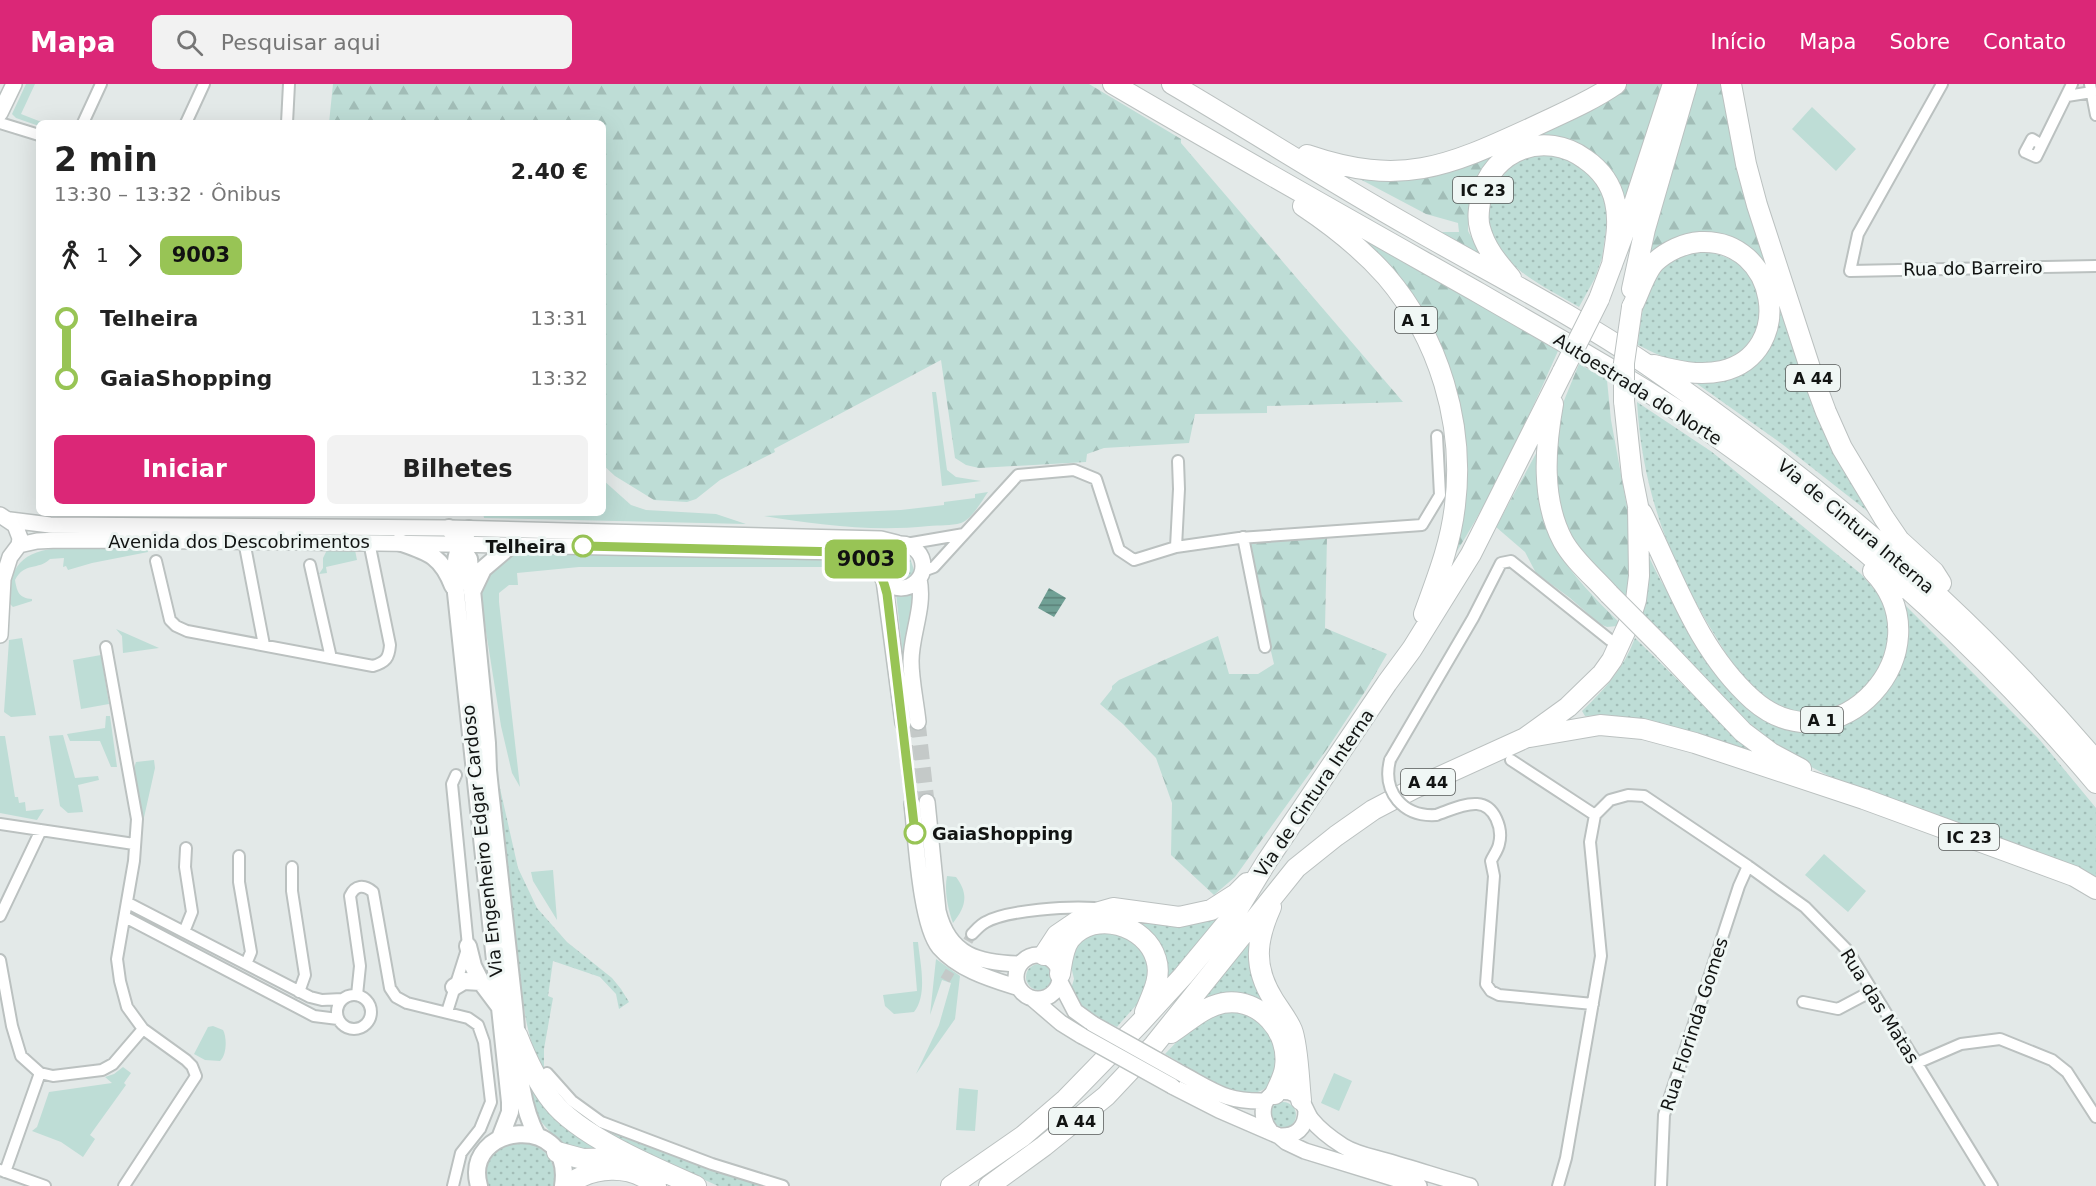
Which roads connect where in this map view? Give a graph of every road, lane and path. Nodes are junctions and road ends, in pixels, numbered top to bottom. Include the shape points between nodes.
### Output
1 (14, 84) edge
2 (101, 84) edge
3 (204, 84) edge
4 (289, 84) edge
5 (1172, 84) edge
6 (1616, 84) edge
7 (1673, 84) edge
8 (1687, 84) edge
9 (1731, 84) edge
10 (1942, 84) edge
11 (2072, 84) edge
12 (1115, 85) edge
13 (2091, 88) edge
14 (2067, 96) junction
15 (1, 105) edge
16 (2096, 115) edge
17 (84, 120) edge
18 (187, 120) edge
19 (287, 120) edge
20 (0, 123) edge
21 (36, 134) edge
22 (1266, 139) junction
23 (2042, 145) dead end
24 (1612, 265) junction
25 (2096, 266) edge
26 (1527, 291) junction
27 (1632, 307) junction
28 (1644, 363) junction
29 (1560, 377) junction
30 (1437, 436) dead end
31 (1178, 461) dead end
32 (1798, 497) junction
33 (1638, 507) junction
34 (3, 517) edge
35 (448, 528) joint
36 (964, 534) junction
37 (464, 536) junction
38 (1243, 537) junction
39 (244, 541) junction
40 (369, 542) junction
41 (399, 542) junction
42 (902, 544) junction
43 (511, 545) junction
44 (1176, 547) junction
45 (10, 554) edge
46 (469, 559) joint
47 (156, 561) dead end
48 (310, 565) dead end
49 (881, 574) junction
50 (921, 575) junction
51 (464, 593) junction
52 (1978, 633) junction
53 (0, 635) edge
54 (1610, 640) dead end
55 (264, 645) junction
56 (1265, 646) dead end
57 (106, 647) dead end
58 (331, 658) junction
59 (1387, 683) junction
60 (1525, 738) junction
61 (1511, 760) dead end
62 (2096, 761) edge
63 (456, 775) dead end
64 (2096, 783) edge
65 (1864, 799) junction
66 (1595, 815) junction
67 (0, 824) edge
68 (41, 830) junction
69 (134, 844) junction
70 (186, 848) dead end
71 (239, 856) dead end
72 (1267, 861) junction
73 (1748, 866) junction
74 (292, 867) dead end
75 (1281, 886) junction
76 (2096, 889) edge
77 (128, 903) junction
78 (1113, 908) junction
79 (0, 916) edge
80 (125, 917) junction
81 (184, 932) junction
82 (972, 934) tunnel mouth
83 (468, 946) junction
84 (221, 952) junction
85 (1044, 956) junction
86 (0, 960) edge
87 (215, 964) junction
88 (246, 964) junction
89 (1020, 964) junction
90 (1060, 978) junction
91 (481, 982) junction
92 (454, 987) junction
93 (1019, 988) junction
94 (1872, 991) junction
95 (299, 992) junction
96 (357, 995) junction
97 (342, 999) junction
98 (1033, 999) junction
99 (1803, 1002) dead end
100 (1593, 1004) junction
101 (500, 1007) junction
102 (447, 1012) junction
103 (338, 1019) junction
104 (1140, 1023) junction
105 (0, 1026) edge
106 (12, 1026) junction
107 (143, 1029) junction
108 (1087, 1030) junction
109 (517, 1035) junction
110 (1154, 1045) junction
111 (1917, 1063) junction
112 (40, 1073) junction
113 (547, 1073) dead end
114 (1271, 1097) junction
115 (1304, 1105) junction
116 (2096, 1117) edge
117 (1275, 1134) junction
118 (537, 1136) junction
119 (500, 1138) junction
120 (557, 1152) junction
121 (642, 1162) junction
122 (3, 1171) edge
123 (1437, 1181) edge
124 (478, 1184) edge
125 (45, 1186) edge
126 (123, 1186) edge
127 (453, 1186) edge
128 (564, 1186) edge
129 (656, 1186) edge
130 (696, 1186) edge
131 (783, 1186) edge
132 (951, 1186) edge
133 (989, 1186) edge
134 (1419, 1186) edge
135 (1470, 1186) edge
136 (1558, 1186) edge
137 (1661, 1186) edge
138 (1992, 1186) edge

1 - 15 main road
2 - 17 street
3 - 18 street
4 - 19 street
5 - 22 highway
6 - 22 highway via 1487,148 1427,168 1395,172 1361,170
7 - 24 highway, A 44
8 - 27 highway, A 44 via 1645,229 1632,283
9 - 52 highway, A 44 via 1746,164 1788,301 1842,448 1899,540 1934,572
10 - 25 street, Rua do Barreiro via 1858,234 1850,271
11 - 14 street
12 - 32 highway, Autoestrada do Norte / A 1 via 1649,392
12 - 59 highway, A 1 via 1346,238 1387,278 1433,352 1448,395 1454,428 1455,507 1443,563 1421,620
13 - 14 street
13 - 16 street
14 - 23 street
20 - 21 street
22 - 26 highway
24 - 26 highway, IC 23 via 1618,223 1609,182 1593,165 1566,148 1524,148 1490,172 1478,211 1479,227 1488,249
24 - 29 highway, Via de Cintura Interna / A 44, bridge
26 - 28 highway, Via de Cintura Interna
27 - 28 highway via 1654,263 1666,253 1693,243 1712,242 1746,256 1757,268 1768,295 1770,310 1764,336 1751,354 1730,369 1690,373
27 - 33 highway, A 44, bridge via 1624,363 1624,401
28 - 52 highway, Via de Cintura Interna via 1739,431 1881,543
29 - 59 highway, Via de Cintura Interna / A 44 via 1471,554
29 - 65 highway, bridge via 1546,458 1554,518 1564,542 1743,732 1771,753
30 - 38 street via 1440,495 1422,525
31 - 44 street
32 - 33 highway, A 1 via 1883,582 1897,619 1899,644 1888,674 1872,695 1852,711 1811,722 1776,714 1755,701 1734,680 1704,638 1670,578
32 - 64 highway, Autoestrada do Norte / A 1 via 1989,664
33 - 60 highway, A 44 via 1636,600 1620,643 1602,674 1585,693
34 - 35 main road, Avenida dos Descobrimentos via 50,525
34 - 45 main road via 19,531
35 - 37 main road, Avenida dos Descobrimentos
36 - 42 street
36 - 44 street via 1018,475 1074,470 1096,479 1119,550 1134,560
36 - 50 street via 934,567
37 - 41 main road, Avenida dos Descobrimentos
37 - 42 main road, Avenida dos Descobrimentos via 881,539
37 - 43 main road, Avenida dos Descobrimentos
37 - 46 main road, Avenida dos Descobrimentos
37 - 51 main road, Via Engenheiro Edgar Cardoso via 454,558
38 - 44 street
38 - 56 street
39 - 40 main road, Avenida dos Descobrimentos
39 - 45 main road, Avenida dos Descobrimentos via 37,541
39 - 55 street
40 - 41 main road, Avenida dos Descobrimentos
40 - 58 street via 389,656 373,666
41 - 51 main road via 427,552 441,562
42 - 49 main road via 889,546 883,552 879,560
42 - 50 main road via 916,550 923,562
43 - 49 main road, Avenida dos Descobrimentos via 843,552 872,562
43 - 51 main road via 483,569
45 - 53 main road via 3,579
46 - 51 main road, Via Engenheiro Edgar Cardoso
47 - 55 street via 170,620 176,626
48 - 58 street
49 - 50 main road via 895,587 904,588
49 - 50 main road via 911,722 911,662
51 - 101 main road, Via Engenheiro Edgar Cardoso
51 - 109 main road, Via Engenheiro Edgar Cardoso via 487,743
52 - 62 highway, Via de Cintura Interna
54 - 100 street, bridge via 1511,561 1501,563 1390,760 1387,772 1389,787 1399,803 1422,816 1479,804 1487,806 1497,819 1499,844 1491,861 1494,876 1486,984 1491,991 1498,995
55 - 58 street
57 - 69 street via 137,819
59 - 72 highway, Via de Cintura Interna / A 44
60 - 65 highway, IC 23 via 1600,725 1643,729 1695,742
60 - 75 highway, Via de Cintura Interna / A 44 via 1373,810 1296,868
61 - 66 street
63 - 83 street via 452,784
65 - 76 highway, IC 23 via 2074,876
66 - 73 street, Rua das Matas via 1610,800 1644,796
66 - 100 street via 1590,842 1601,956
67 - 68 street
68 - 69 street
68 - 79 street
69 - 77 street
70 - 81 street via 192,912
71 - 88 street via 239,882 251,952
72 - 78 highway via 1236,894 1211,910 1179,916
72 - 104 highway, Via de Cintura Interna / A 44 via 1236,912
73 - 94 street, Rua das Matas via 1805,907 1848,951
73 - 137 street, Rua Florinda Gomes via 1664,1114
74 - 95 street via 305,975
75 - 110 highway, Via de Cintura Interna / A 44
75 - 115 highway via 1263,925 1259,962 1262,980 1293,1031
77 - 80 street
77 - 81 street
78 - 82 street via 1073,907 1002,915 985,922
78 - 85 highway via 1085,916 1057,935
80 - 87 street
80 - 107 street via 117,959 120,981 126,1007
81 - 84 street
83 - 91 main road
83 - 92 street
84 - 87 street
84 - 88 street
85 - 89 main road via 1035,955
85 - 90 main road via 1058,965
86 - 106 street
87 - 103 street via 314,1016
88 - 95 street
89 - 93 main road via 1016,980
89 - 93 main road via 993,963 974,957 957,947 946,931 938,911 920,803 924,908 932,938 950,958 968,969
90 - 98 main road via 1050,996
90 - 104 highway via 1064,952 1079,931 1111,923 1140,934 1157,960 1158,978
90 - 108 main road
91 - 92 main road via 464,981
91 - 101 main road
92 - 102 street
93 - 98 main road
94 - 99 street via 1838,1008
94 - 111 street, Rua das Matas
95 - 97 street via 322,1000
96 - 97 street
96 - 102 street via 360,966 350,896 359,886 373,892 390,988 396,997
96 - 103 street via 370,1006 368,1022 354,1030 344,1027
97 - 103 street via 336,1009
98 - 108 main road via 1061,1023
100 - 136 street
101 - 119 main road, Via Engenheiro Edgar Cardoso via 510,1102
102 - 127 street via 478,1025 484,1042 491,1102 480,1129 461,1154
104 - 132 highway, Via de Cintura Interna / A 44 via 1023,1136
105 - 106 street
106 - 112 street via 21,1056
107 - 112 street via 113,1065 102,1070 53,1076
107 - 126 street via 186,1060 196,1076
108 - 114 main road, bridge via 1229,1099
108 - 117 main road, bridge via 1172,1086
109 - 118 main road, Via Engenheiro Edgar Cardoso via 521,1086
109 - 121 highway via 553,1103 580,1127
110 - 114 highway via 1213,1006 1240,1003 1257,1009 1280,1034 1286,1052 1286,1069
110 - 133 highway, Via de Cintura Interna / A 44 via 1106,1096
111 - 116 street via 1961,1044 2000,1040 2052,1060 2067,1072
111 - 138 street, Rua das Matas
112 - 122 street
113 - 131 street via 572,1101 602,1122
114 - 115 main road via 1289,1092
114 - 117 main road via 1262,1117
115 - 117 main road via 1306,1118 1299,1130 1286,1136
115 - 123 main road via 1312,1120 1346,1148
117 - 134 main road via 1305,1151
118 - 119 main road via 518,1133
118 - 120 main road
119 - 124 main road via 482,1156
120 - 121 highway via 583,1159 615,1157
120 - 128 main road via 563,1163
121 - 130 highway
122 - 125 street
123 - 135 main road
128 - 129 highway via 607,1169 628,1170

